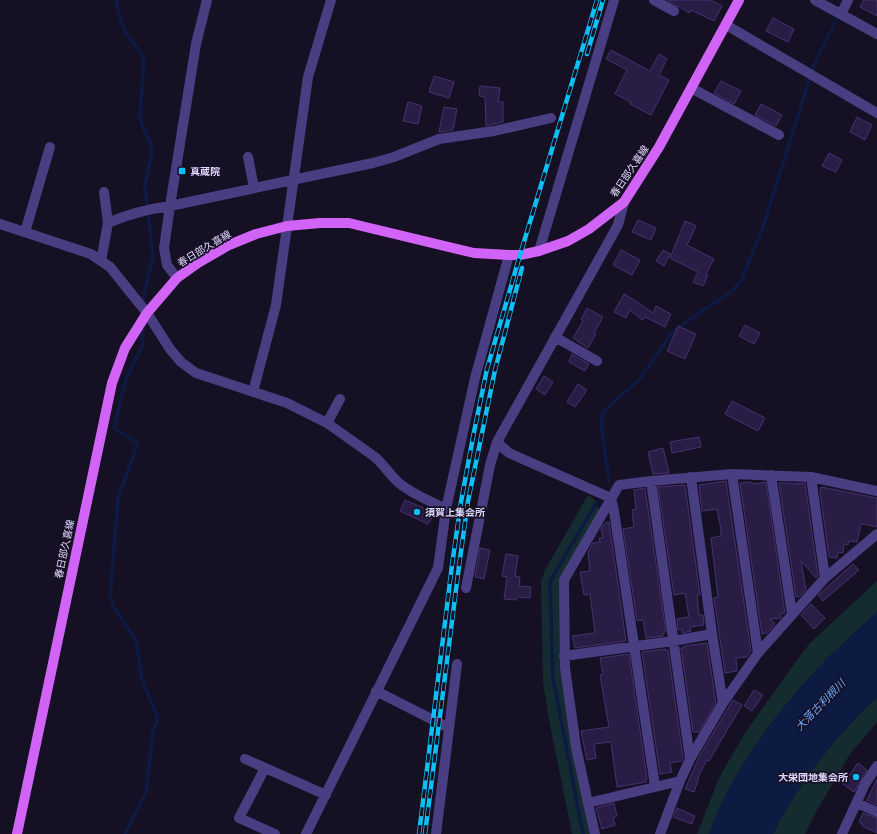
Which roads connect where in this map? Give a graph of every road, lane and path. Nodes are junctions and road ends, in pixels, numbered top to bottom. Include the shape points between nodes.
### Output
1 (207, 0) edge
2 (330, 0) edge
3 (614, 0) edge
4 (654, 0) edge
5 (739, 0) edge
6 (815, 0) edge
7 (848, 0) edge
8 (674, 11) dead end
9 (841, 14) junction
10 (726, 25) junction
11 (877, 34) edge
12 (692, 88) junction
13 (877, 113) edge
14 (551, 118) dead end
15 (779, 135) dead end
16 (50, 147) dead end
17 (248, 157) dead end
18 (294, 180) junction
19 (254, 188) junction
20 (104, 192) dead end
21 (624, 202) junction
22 (170, 206) junction
23 (108, 223) junction
24 (0, 224) edge
25 (288, 226) junction
26 (26, 232) junction
27 (539, 251) junction
28 (509, 255) junction
29 (101, 261) junction
30 (176, 278) junction
31 (147, 312) junction
32 (555, 337) junction
33 (597, 360) dead end
34 (253, 392) junction
35 (340, 399) dead end
36 (327, 423) junction
37 (497, 442) junction
38 (732, 474) junction
39 (771, 475) junction
40 (691, 477) junction
41 (811, 477) junction
42 (651, 480) junction
43 (877, 491) edge
44 (610, 498) junction
45 (446, 509) junction
46 (877, 534) edge
47 (825, 578) junction
48 (466, 588) dead end
49 (792, 614) junction
50 (712, 634) junction
51 (673, 641) junction
52 (634, 647) junction
53 (758, 653) junction
54 (564, 656) junction
55 (457, 664) dead end
56 (376, 691) junction
57 (723, 703) junction
58 (449, 728) junction
59 (244, 759) dead end
60 (690, 759) junction
61 (877, 766) edge
62 (265, 768) junction
63 (680, 781) junction
64 (655, 786) junction
65 (326, 795) junction
66 (588, 803) junction
67 (857, 803) junction
68 (877, 812) edge
69 (17, 834) edge
70 (275, 834) edge
71 (306, 834) edge
72 (436, 834) edge
73 (595, 834) edge
74 (660, 834) edge
75 (842, 834) edge

1 - 22 street via 196,44
2 - 18 street via 308,76
3 - 27 street
4 - 8 street
5 - 10 main road, 春日部久喜線
6 - 9 street
7 - 9 street
9 - 11 street
10 - 12 main road, 春日部久喜線
10 - 13 street
12 - 15 street
12 - 21 main road, 春日部久喜線
14 - 18 street via 439,139 373,163
16 - 26 street
17 - 19 street
18 - 19 street
18 - 25 street
19 - 22 street
20 - 23 street
21 - 27 main road, 春日部久喜線 via 589,229 568,241
21 - 32 street via 618,225
22 - 23 street via 128,214
22 - 30 street via 164,248 167,264
23 - 29 street
24 - 26 street
25 - 28 main road, 春日部久喜線 via 349,223 474,253
25 - 30 main road, 春日部久喜線 via 256,234 229,245
25 - 34 street via 276,305
26 - 29 street via 91,254
27 - 28 main road, 春日部久喜線
28 - 45 street via 475,378
29 - 31 street via 110,267
30 - 31 main road, 春日部久喜線
31 - 34 street via 181,362 196,373
31 - 69 main road, 春日部久喜線 via 125,348 112,383
32 - 33 street
32 - 37 street
34 - 36 street via 287,403
35 - 36 street
36 - 45 street via 375,457 407,489
37 - 44 street via 509,454
37 - 48 street via 490,465
38 - 39 street
38 - 40 street
38 - 53 street
39 - 41 street
39 - 49 street
40 - 42 street
40 - 50 street
41 - 43 street
41 - 47 street
42 - 44 street via 619,485
42 - 51 street
44 - 52 street
44 - 54 street via 564,580
45 - 56 street via 438,568
46 - 47 street
47 - 49 street
49 - 53 street
50 - 51 street
50 - 57 street
51 - 52 street
51 - 60 street
52 - 54 street
52 - 64 street
53 - 57 street
54 - 66 street via 576,747
55 - 58 street
56 - 58 street
56 - 65 street
57 - 60 street
58 - 72 street
59 - 62 street
60 - 63 street
61 - 67 street
62 - 65 street
62 - 70 street via 239,818
63 - 64 street
63 - 74 street
64 - 66 street
65 - 71 street
66 - 73 street
67 - 68 street
67 - 75 street

